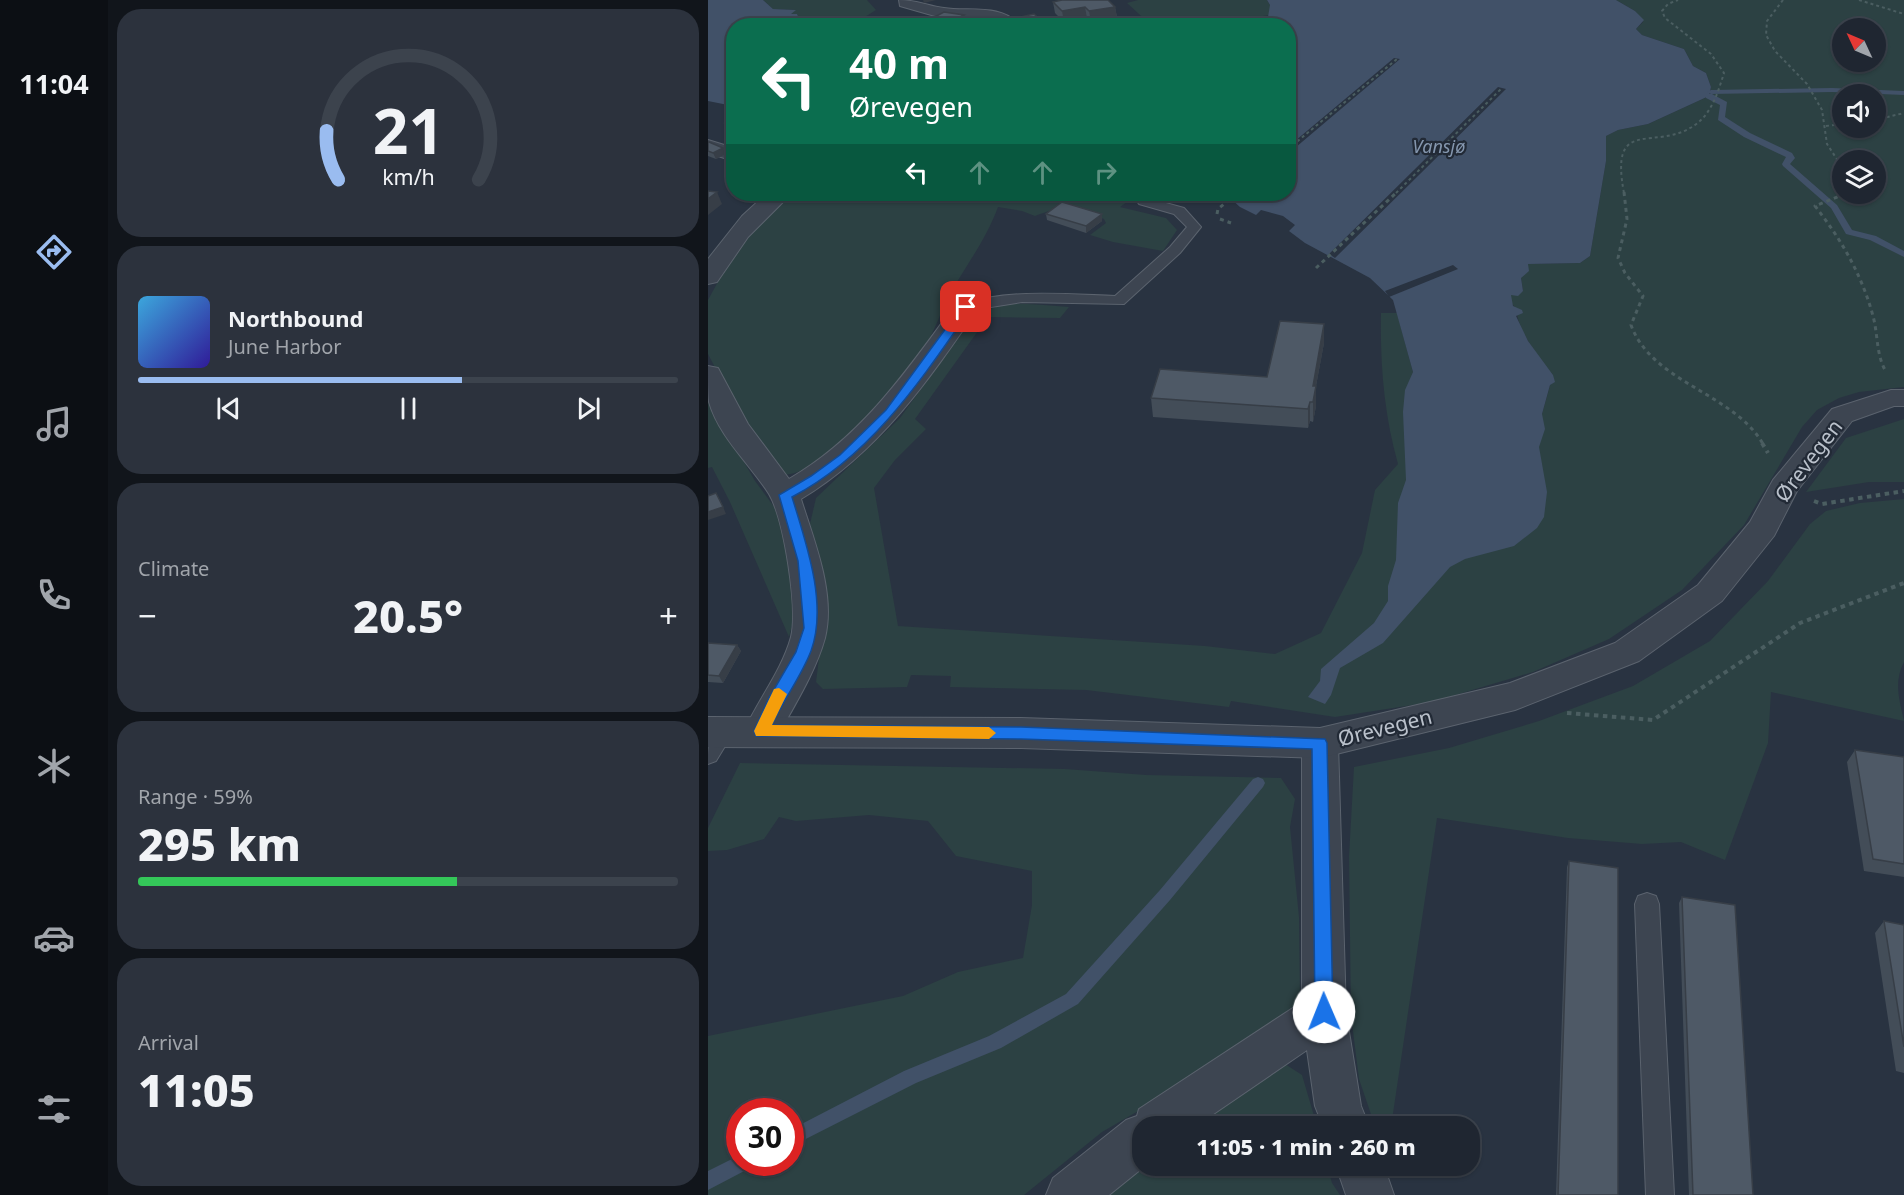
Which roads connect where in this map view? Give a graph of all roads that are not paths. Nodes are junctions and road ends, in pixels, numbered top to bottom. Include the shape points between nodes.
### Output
1 (906, 2) edge
2 (999, 18) edge
3 (708, 146) edge
4 (726, 152) edge
5 (768, 201) edge
6 (1144, 201) dead end
7 (708, 277) edge
8 (966, 307) joint
9 (708, 374) edge
10 (1903, 398) edge
11 (785, 495) junction
12 (762, 731) junction
13 (713, 740) edge
14 (1320, 743) junction
15 (1647, 904) dead end
16 (1324, 1012) junction
17 (1171, 1116) edge
18 (1342, 1116) edge
19 (1132, 1146) edge
20 (1363, 1176) edge
21 (1070, 1195) edge
22 (1370, 1195) edge
23 (1660, 1195) edge

1 - 2 street via 930,11
3 - 4 street
5 - 7 street
6 - 8 lane via 1179,211 1194,227 1175,250 1119,301 1016,297 989,299
8 - 11 street via 890,413 844,458
9 - 11 street via 735,427
10 - 14 street, Ørevegen via 1891,398 1842,416 1784,488 1763,528 1710,593 1627,652 1515,696
11 - 12 street via 805,561 811,628 803,652
12 - 13 street, Ørevegen
12 - 14 street, Ørevegen via 1021,733
14 - 16 street
15 - 23 lane
16 - 17 street
16 - 18 street
19 - 21 street
20 - 22 street

